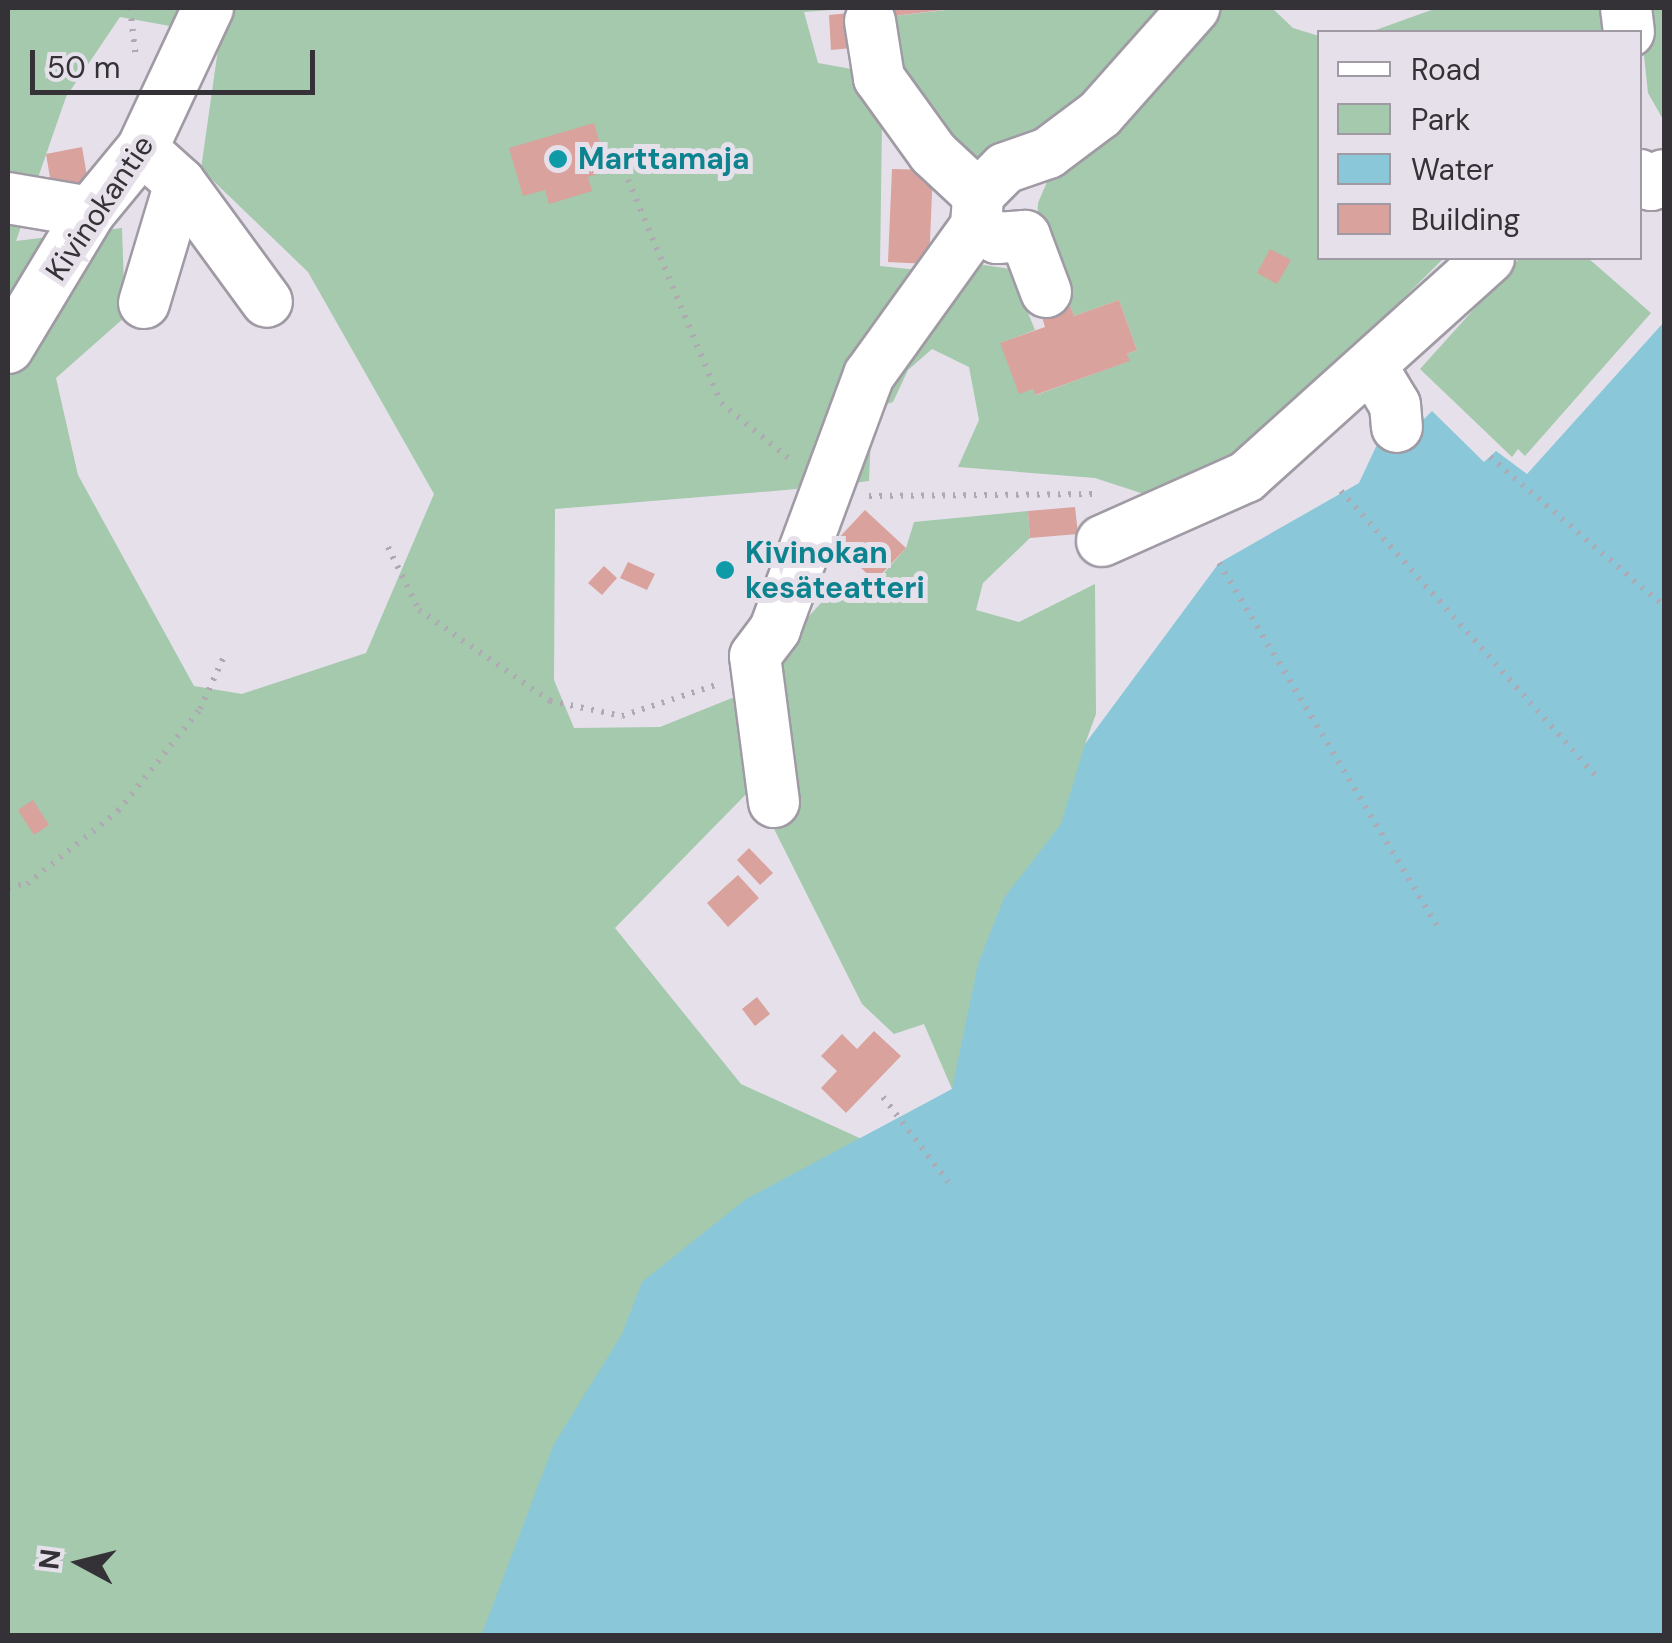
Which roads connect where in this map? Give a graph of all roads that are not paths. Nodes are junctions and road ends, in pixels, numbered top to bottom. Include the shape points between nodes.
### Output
1 (208, 8) edge
2 (1194, 8) edge
3 (870, 20) dead end
4 (142, 149) junction
5 (1048, 153) junction
6 (1664, 175) edge
7 (1642, 177) edge
8 (180, 183) junction
9 (8, 198) edge
10 (100, 201) junction
11 (977, 210) junction
12 (1025, 236) junction
13 (1487, 260) edge
14 (1046, 292) dead end
15 (267, 302) dead end
16 (144, 303) dead end
17 (8, 348) edge
18 (1372, 368) junction
19 (1397, 427) dead end
20 (1102, 541) dead end
21 (774, 802) dead end

1 - 4 street, Kivinokantie
2 - 5 street via 1100,114
3 - 11 street via 878,78
4 - 8 street
4 - 10 street, Kivinokantie
5 - 11 street via 1005,168
5 - 12 street via 1025,193
6 - 7 street via 1651,185
8 - 15 street
8 - 16 street
9 - 10 street
10 - 17 street, Kivinokantie
11 - 12 street via 997,238
11 - 21 street via 869,375 775,628 755,656
12 - 14 street
13 - 18 street
18 - 19 street via 1395,405
18 - 20 street via 1246,477

